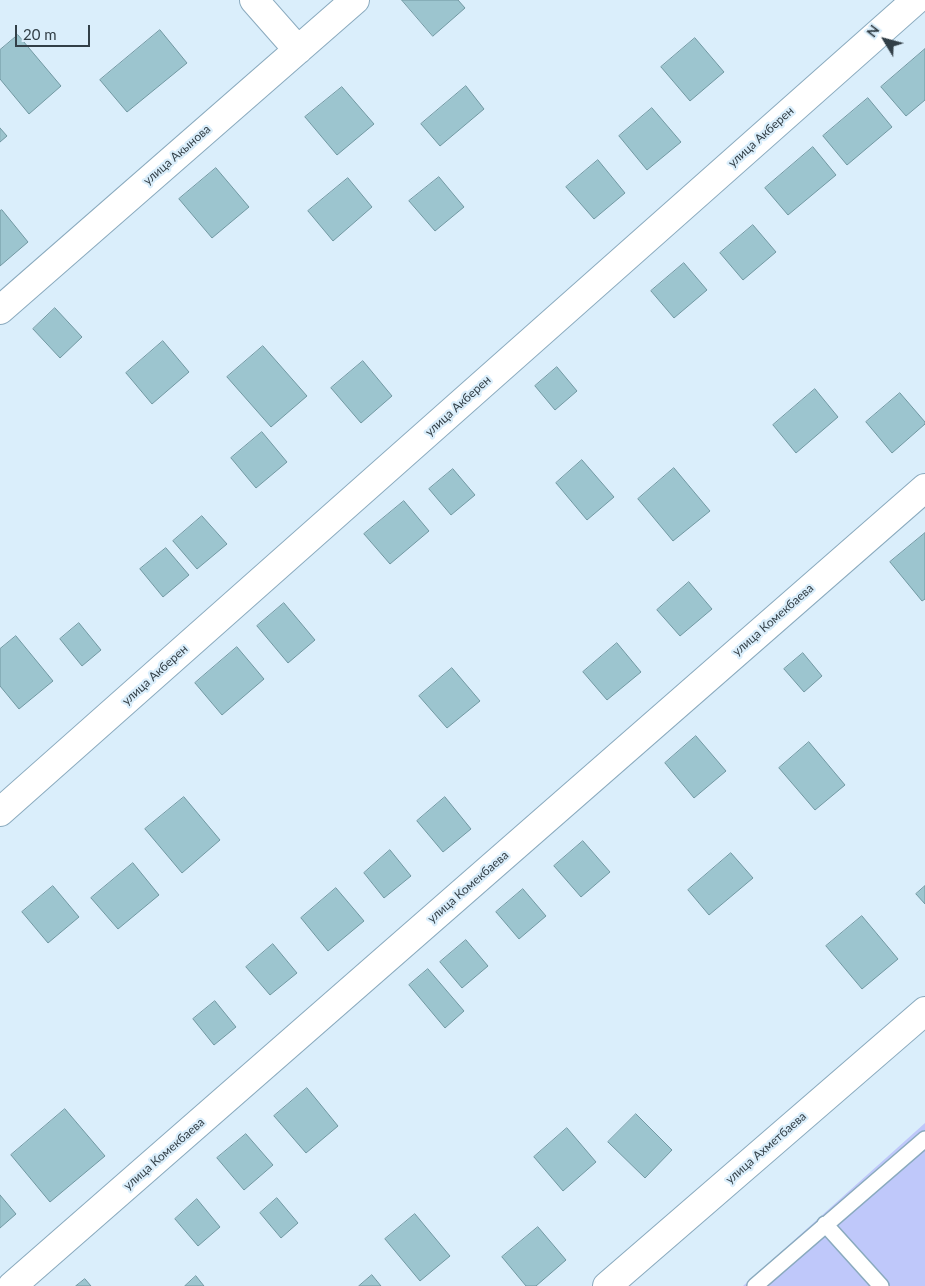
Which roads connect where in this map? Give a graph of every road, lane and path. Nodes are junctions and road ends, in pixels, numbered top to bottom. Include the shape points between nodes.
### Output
1 (254, 0) edge
2 (355, 0) edge
3 (916, 0) edge
4 (298, 50) junction
5 (0, 310) edge
6 (925, 488) edge
7 (0, 812) edge
8 (925, 1011) edge
9 (925, 1139) edge
10 (826, 1224) junction
11 (12, 1286) edge
12 (607, 1286) edge
13 (755, 1286) edge
14 (882, 1286) edge

1 - 4 street
2 - 4 street, улица Акынова
3 - 7 street, улица Акберен
4 - 5 street, улица Акынова
6 - 11 street, улица Комекбаева
8 - 12 street, улица Ахметбаева
9 - 10 lane
10 - 13 lane
10 - 14 lane

